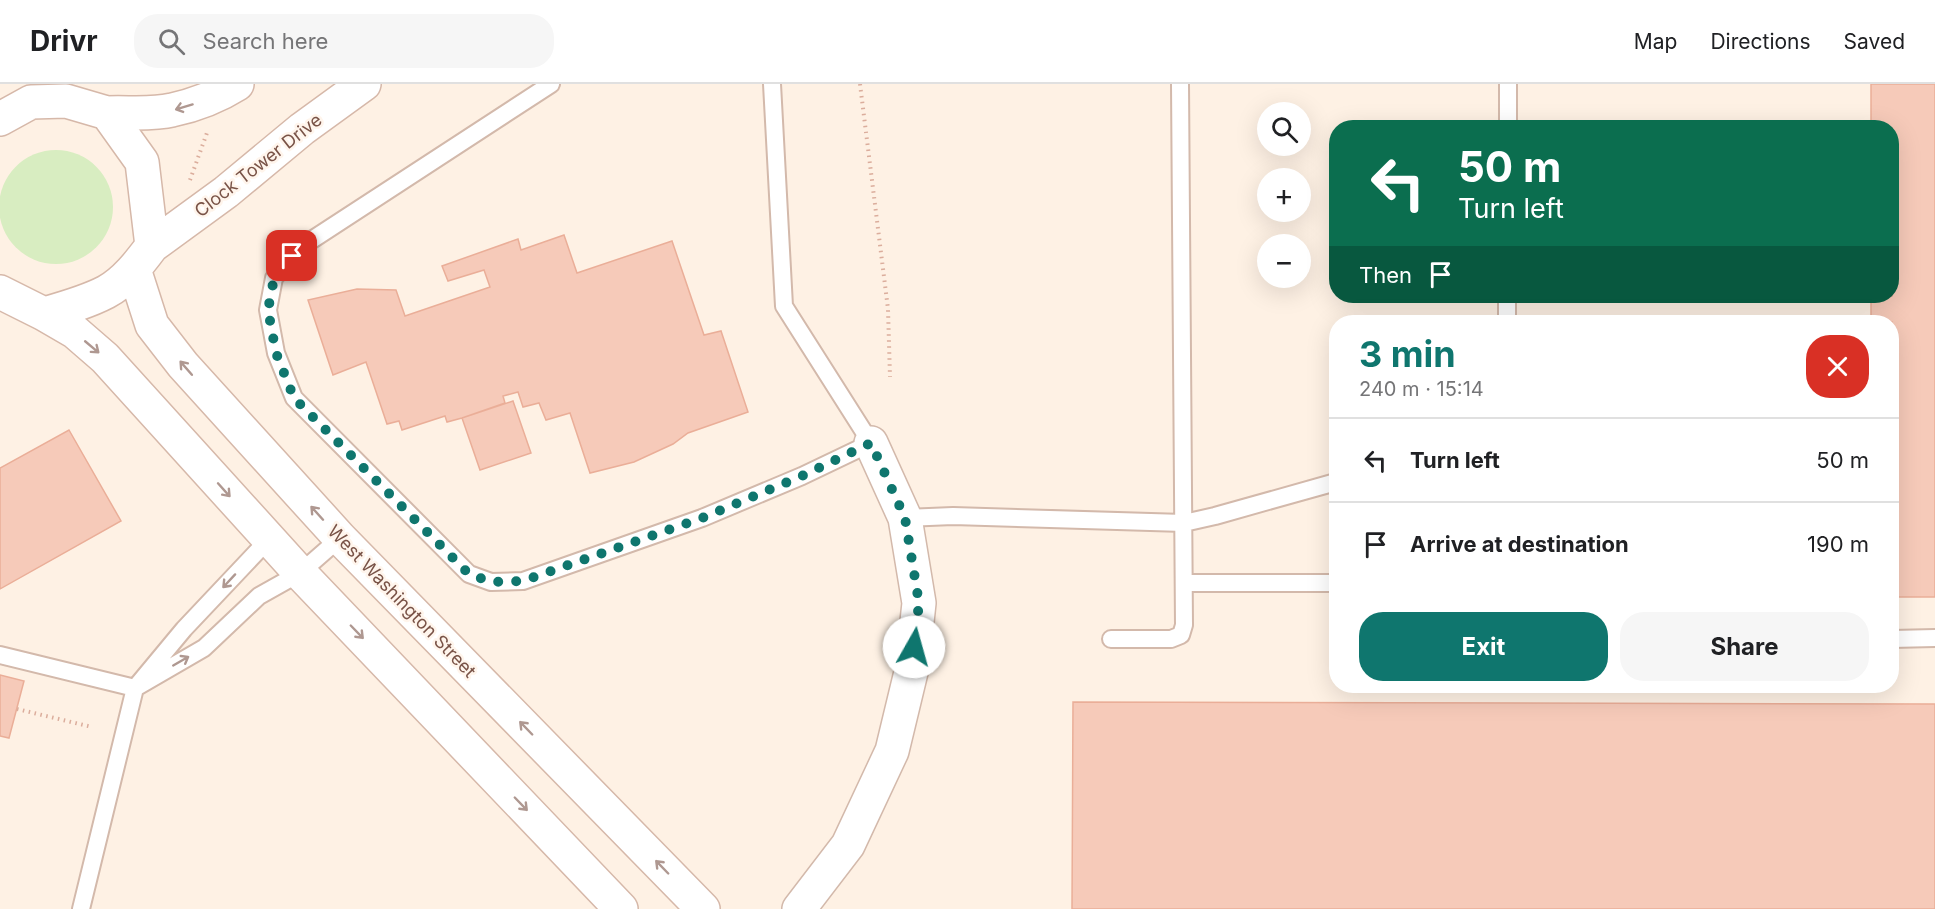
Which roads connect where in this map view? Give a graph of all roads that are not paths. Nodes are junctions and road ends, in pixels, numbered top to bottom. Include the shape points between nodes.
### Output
1 (237, 84) edge
2 (364, 84) edge
3 (551, 84) edge
4 (772, 84) edge
5 (1180, 84) edge
6 (1508, 84) edge
7 (59, 93) edge
8 (107, 113) junction
9 (0, 118) edge
10 (1508, 120) edge
11 (143, 258) junction
12 (0, 292) edge
13 (44, 314) junction
14 (871, 443) junction
15 (1329, 484) edge
16 (905, 518) junction
17 (1184, 523) junction
18 (339, 538) junction
19 (269, 539) junction
20 (300, 573) junction
21 (1184, 583) junction
22 (1329, 583) edge
23 (1935, 638) edge
24 (1111, 639) dead end
25 (1899, 639) edge
26 (0, 656) edge
27 (135, 688) junction
28 (81, 909) edge
29 (621, 909) edge
30 (703, 909) edge
31 (799, 909) edge

1 -> 8 main road via 201,102 171,111
2 - 11 main road, Clock Tower Drive
3 - 14 lane via 301,247 274,278 268,310 276,353 294,398 469,574 491,582 523,581 702,518
4 - 14 lane via 784,306
5 - 17 lane
6 - 10 lane
7 - 8 main road
7 - 9 main road
8 - 11 main road, West Washington Street via 141,162
11 - 13 main road, Clock Tower Drive via 108,292
18 -> 11 main road, West Washington Street via 183,365 152,325
12 - 13 main road
13 -> 19 main road via 75,332 105,358
14 - 16 main road
15 - 17 lane
16 - 17 lane
16 - 31 main road via 919,603 912,668 892,751 848,845
17 - 21 lane
18 - 20 lane
30 -> 18 main road, West Washington Street
19 - 20 main road
19 -> 27 lane via 184,629
27 -> 20 lane via 204,648 259,596
20 -> 29 main road
21 - 22 lane
21 - 24 lane via 1181,635 1171,639
23 - 25 lane
26 - 27 lane
27 - 28 lane

